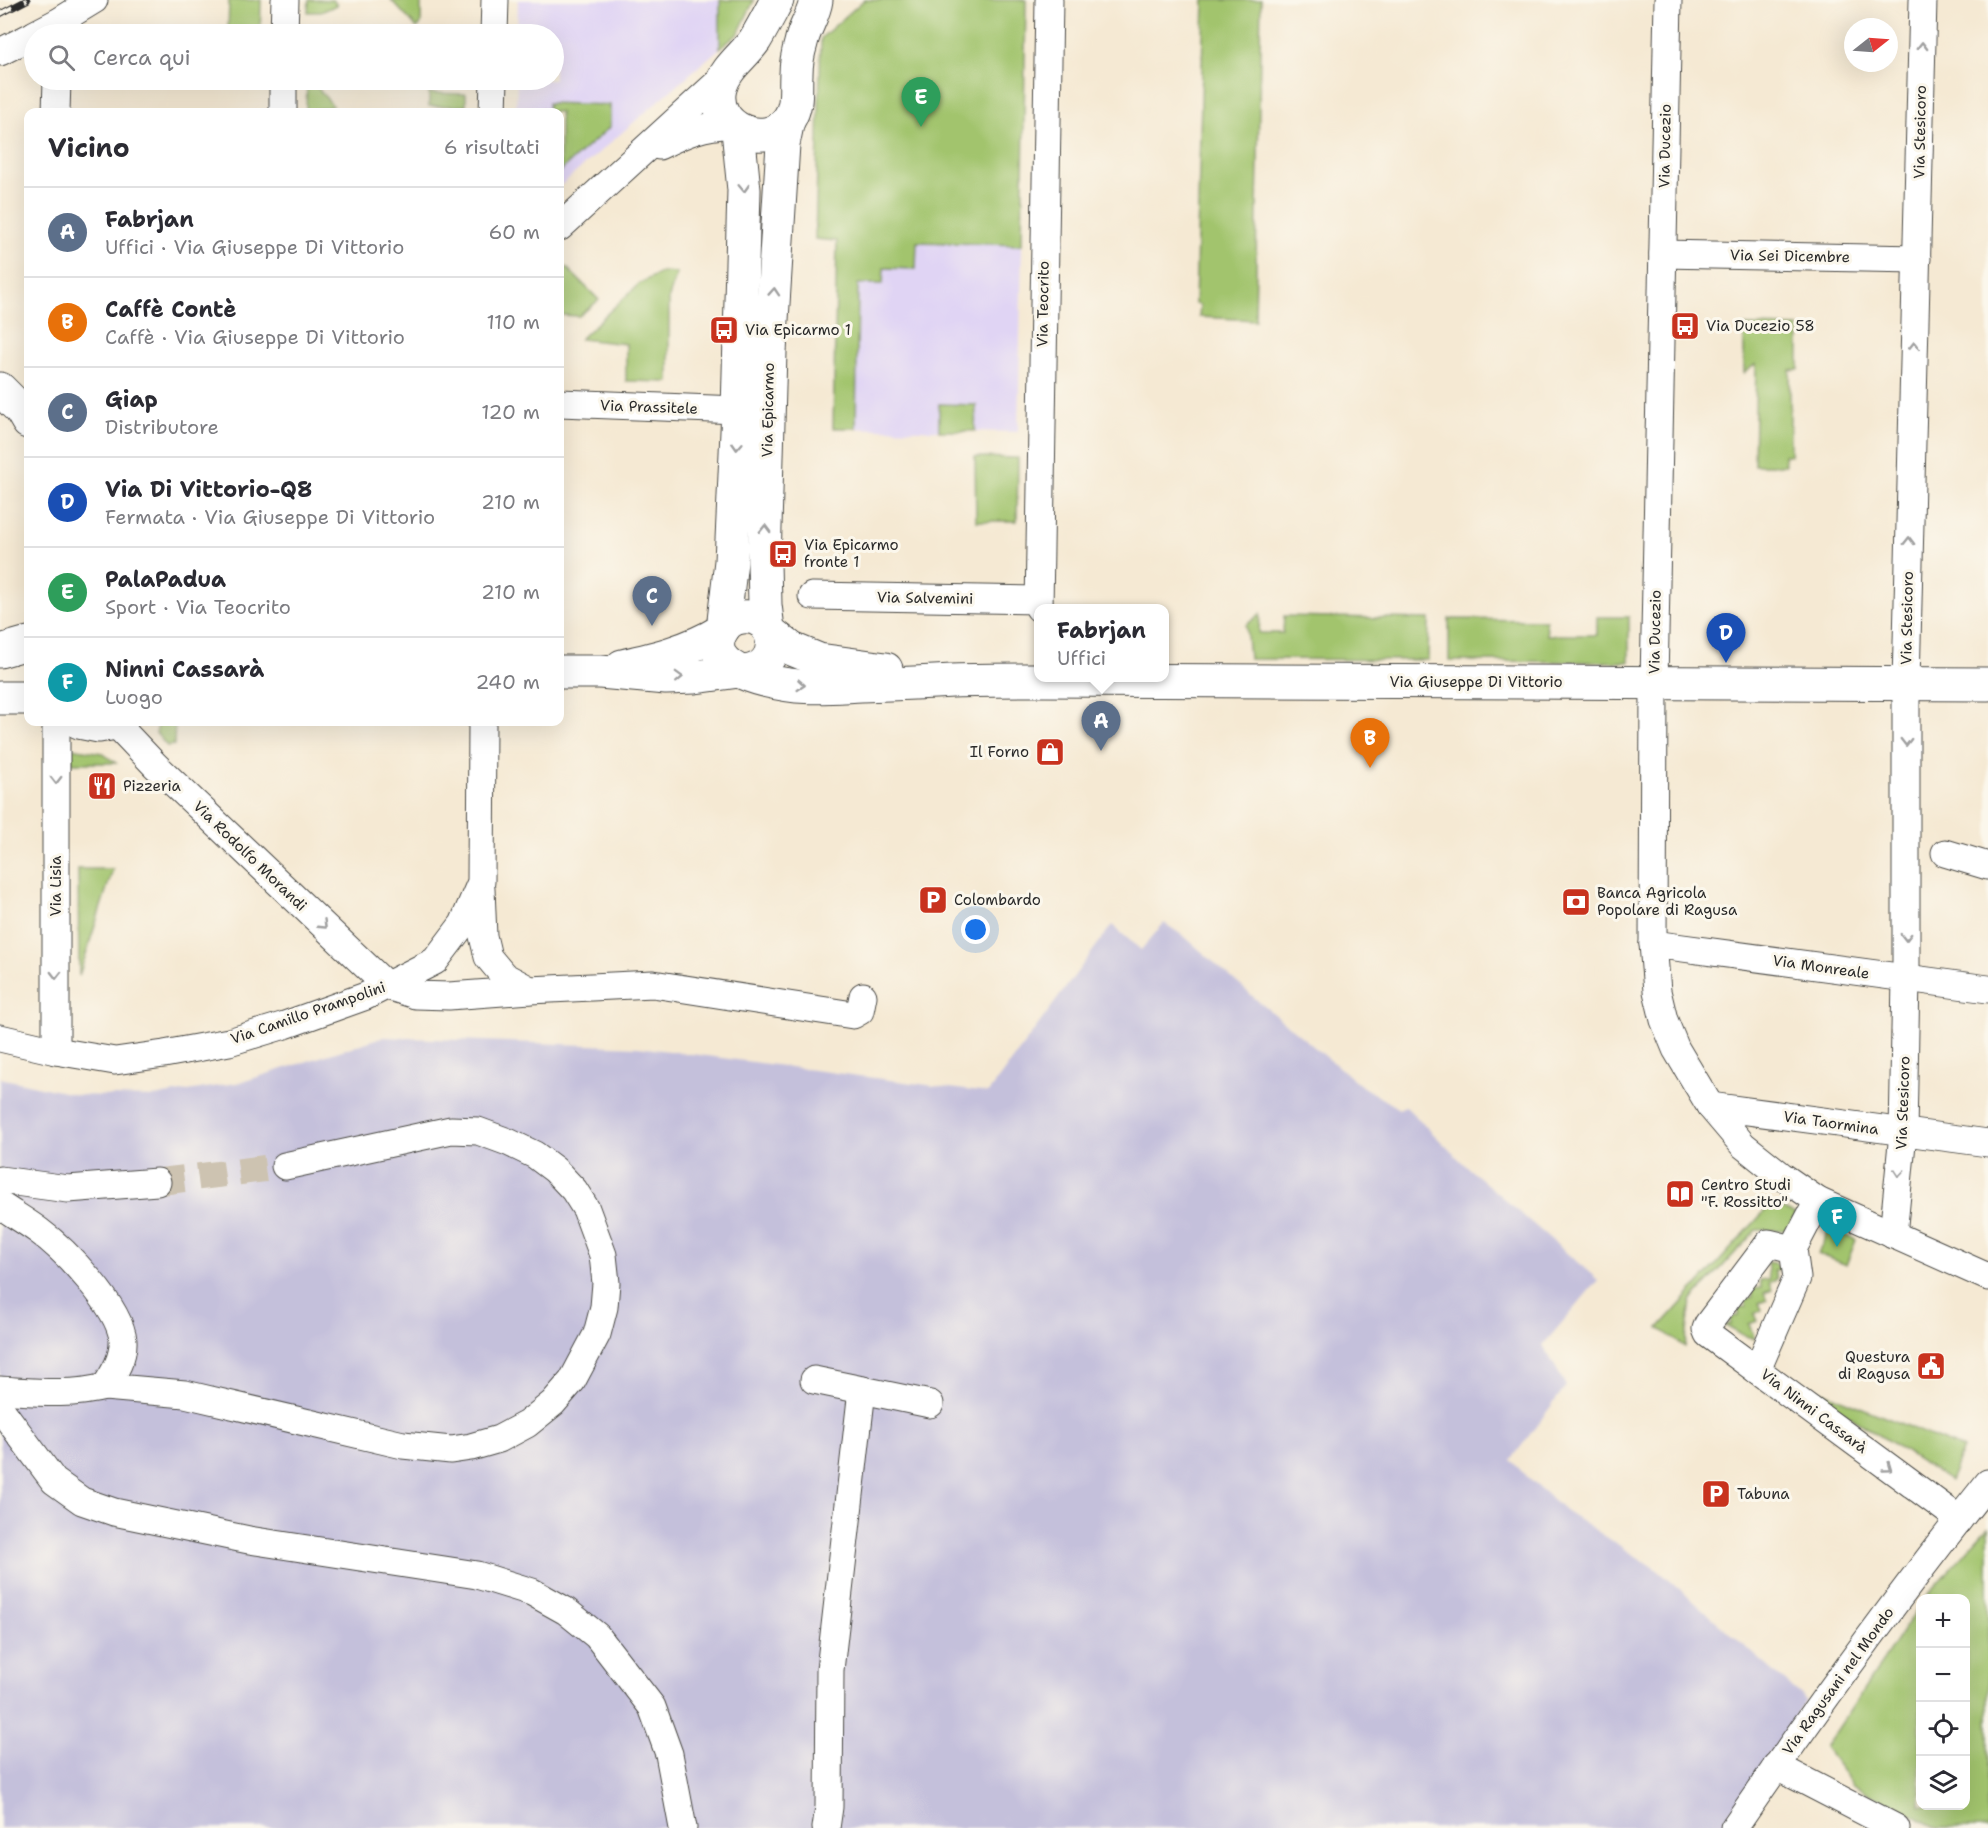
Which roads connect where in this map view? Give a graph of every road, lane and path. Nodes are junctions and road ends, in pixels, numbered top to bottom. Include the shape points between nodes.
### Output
1 (94, 0) edge
2 (285, 0) edge
3 (495, 0) edge
4 (835, 0) edge
5 (1049, 0) edge
6 (1668, 0) edge
7 (1923, 0) edge
8 (773, 5) edge
9 (812, 12) edge
10 (63, 24) edge
11 (284, 24) edge
12 (494, 24) edge
13 (24, 40) edge
14 (0, 52) edge
15 (724, 77) junction
16 (57, 90) edge
17 (283, 90) edge
18 (494, 90) edge
19 (56, 108) edge
20 (283, 108) edge
21 (493, 108) edge
22 (788, 120) junction
23 (736, 128) junction
24 (639, 156) junction
25 (564, 224) edge
26 (1663, 254) junction
27 (1917, 259) junction
28 (0, 389) edge
29 (564, 403) edge
30 (738, 410) junction
31 (24, 415) edge
32 (812, 596) dead end
33 (1039, 604) edge
34 (722, 630) junction
35 (769, 631) junction
36 (24, 644) edge
37 (0, 651) edge
38 (564, 672) edge
39 (600, 672) junction
40 (741, 672) junction
41 (1034, 679) edge
42 (1169, 680) edge
43 (965, 681) junction
44 (1654, 682) junction
45 (1906, 683) junction
46 (1988, 684) edge
47 (0, 698) edge
48 (24, 698) edge
49 (56, 726) edge
50 (121, 726) edge
51 (482, 726) edge
52 (1945, 853) dead end
53 (1988, 866) edge
54 (481, 882) junction
55 (1653, 944) junction
56 (1906, 978) junction
57 (387, 986) junction
58 (1988, 989) edge
59 (530, 990) junction
60 (863, 996) dead end
61 (0, 1038) edge
62 (56, 1052) junction
63 (1710, 1106) junction
64 (1903, 1132) junction
65 (1988, 1143) edge
66 (285, 1166) tunnel mouth
67 (0, 1180) edge
68 (157, 1182) tunnel mouth
69 (1818, 1201) junction
70 (0, 1205) edge
71 (1893, 1235) junction
72 (1793, 1249) junction
73 (1988, 1277) edge
74 (1757, 1370) junction
75 (814, 1380) dead end
76 (105, 1387) junction
77 (0, 1390) edge
78 (862, 1390) junction
79 (930, 1404) dead end
80 (0, 1408) edge
81 (1988, 1483) edge
82 (1959, 1519) junction
83 (1776, 1766) junction
84 (683, 1828) edge
85 (826, 1828) edge
86 (1734, 1828) edge
87 (1896, 1828) edge

1 - 10 street
2 - 11 street
3 - 12 street
4 - 9 street
5 - 33 street, Via Teocrito
6 - 26 street, Via Ducezio
27 -> 7 street, Via Stesicoro
8 - 15 main road via 754,41
9 - 22 main road, Via Epicarmo via 801,41 794,109
13 - 14 street
15 - 23 main road via 719,101
15 - 24 street
16 - 19 street
17 - 20 street
18 - 21 street
22 - 23 main road via 778,129 760,134
35 -> 22 main road, Via Epicarmo via 764,562 770,352 783,144
23 - 24 street via 719,124 704,127
23 -> 30 main road, Via Epicarmo via 744,190
24 - 25 street
26 - 27 street, Via Sei Dicembre
26 - 44 street, Via Ducezio
45 -> 27 street, Via Stesicoro
28 - 31 main road
29 - 30 street, Via Prassitele
30 -> 34 main road, Via Epicarmo via 731,561
32 - 33 street, Via Salvemini
34 - 35 main road via 732,620 750,617
34 - 39 main road via 701,644
34 - 40 main road via 718,651 728,666
35 - 40 main road via 773,642 769,660 754,671
35 - 43 main road via 792,649 819,660
36 - 37 main road
38 - 39 main road
39 -> 40 main road via 666,678
40 -> 43 main road via 798,686
41 - 43 main road, Via Giuseppe Di Vittorio
42 - 44 main road, Via Giuseppe Di Vittorio
44 - 45 main road, Via Giuseppe Di Vittorio
44 - 55 street, Via Ducezio
45 - 46 main road, Via Giuseppe Di Vittorio
45 -> 56 street, Via Stesicoro
47 - 48 main road
49 -> 62 street, Via Lisia
50 -> 57 street, Via Rodolfo Morandi via 155,765
51 - 54 street, Via Camillo Prampolini
52 - 53 street
54 - 57 street, Via Camillo Prampolini via 463,924 435,961
54 - 59 street via 483,936 488,957 504,976
55 - 56 street, Via Monreale
55 - 63 street, Via Ducezio via 1664,1020 1676,1049
56 - 58 street, Via Monreale
56 - 64 street, Via Stesicoro
57 - 59 street via 415,995 449,996
57 - 62 street, Via Camillo Prampolini via 229,1042 115,1061
59 - 60 street via 653,984 853,1015 860,1011
61 - 62 street, Via Camillo Prampolini
63 - 64 street, Via Taormina
63 - 69 street, Via Ducezio via 1743,1145
64 - 65 street, Via Taormina
64 -> 71 street, Via Stesicoro
66 - 76 street via 451,1130 478,1131 536,1155 574,1190 586,1209 603,1255 604,1307 597,1334 572,1381 527,1424 499,1439 451,1450 402,1445 185,1394
67 - 68 street via 68,1189
69 - 71 street, Via Ducezio
69 - 72 street
70 - 76 street via 72,1260 114,1315 123,1340 119,1366
71 - 73 street, Via Ducezio
72 - 74 street, Via Ninni Cassarà via 1797,1278
72 - 74 street via 1768,1244 1706,1327 1708,1334
74 -> 82 street, Via Ninni Cassarà
75 - 78 street
76 - 77 street via 67,1394
78 - 79 street
78 - 85 street via 830,1670
80 - 84 street via 54,1481 82,1501 114,1512 249,1540 477,1575 532,1592 566,1611 597,1636 652,1707 669,1754
81 - 82 street, Via Ragusani nel Mondo
82 - 83 street, Via Ragusani nel Mondo
83 - 86 street, Via Ragusani nel Mondo
83 - 87 street

